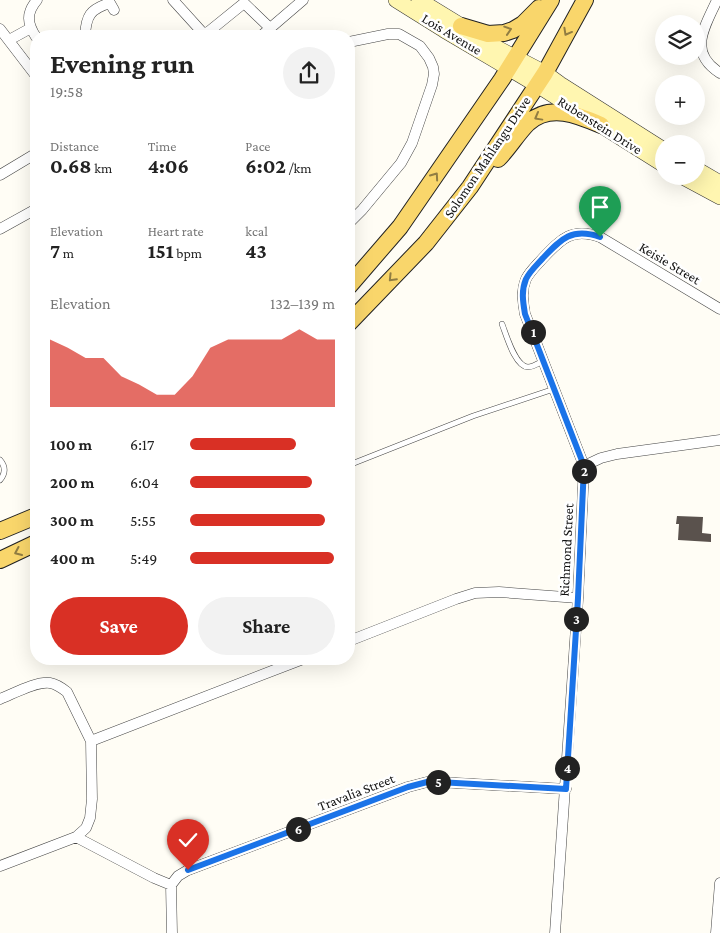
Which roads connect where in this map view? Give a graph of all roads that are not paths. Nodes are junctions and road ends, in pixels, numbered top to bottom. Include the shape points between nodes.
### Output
1 (38, 0) edge
2 (173, 0) edge
3 (303, 0) edge
4 (396, 0) edge
5 (419, 0) edge
6 (546, 0) edge
7 (551, 0) edge
8 (586, 0) edge
9 (717, 0) edge
10 (245, 1) edge
11 (114, 10) dead end
12 (461, 26) junction
13 (270, 28) junction
14 (0, 29) edge
15 (32, 30) edge
16 (85, 30) edge
17 (200, 30) edge
18 (212, 30) edge
19 (268, 30) edge
20 (30, 33) edge
21 (8, 40) junction
22 (355, 41) edge
23 (512, 62) junction
24 (30, 68) edge
25 (720, 73) edge
26 (541, 79) junction
27 (601, 125) junction
28 (655, 144) edge
29 (30, 157) edge
30 (655, 159) edge
31 (0, 174) edge
32 (705, 175) edge
33 (720, 183) edge
34 (698, 185) edge
35 (470, 187) junction
36 (720, 198) edge
37 (30, 212) edge
38 (355, 217) edge
39 (0, 229) edge
40 (355, 279) edge
41 (522, 298) joint
42 (720, 309) edge
43 (355, 317) edge
44 (502, 324) dead end
45 (544, 361) junction
46 (554, 388) junction
47 (720, 440) edge
48 (0, 460) edge
49 (355, 463) edge
50 (584, 466) junction
51 (0, 480) edge
52 (30, 518) edge
53 (0, 531) edge
54 (30, 546) edge
55 (0, 560) edge
56 (578, 598) junction
57 (355, 639) edge
58 (287, 665) edge
59 (0, 699) edge
60 (91, 741) junction
61 (566, 789) junction
62 (76, 837) junction
63 (0, 866) edge
64 (720, 883) edge
65 (171, 885) junction
66 (172, 933) edge
67 (556, 933) edge
68 (716, 933) edge

1 - 15 street via 28,21
2 - 17 street
3 - 13 street
4 - 23 street, Lois Avenue via 444,30
5 - 12 street, Lois Avenue
12 -> 6 main road via 488,34 504,33 523,24
7 - 23 main road
8 -> 26 main road, Solomon Mahlangu Drive
9 - 25 street via 700,42 706,61
10 - 13 street
10 - 18 street
11 - 16 street via 110,3 91,12
12 - 23 street, Lois Avenue via 499,49
13 - 19 street
14 - 21 street
20 - 21 street
21 - 24 street
22 - 38 street via 399,34 420,46 429,58 434,74 406,155
23 - 26 street
40 -> 23 main road via 400,227
26 - 27 street, Rubenstein Drive
26 - 28 street, Rubenstein Drive via 560,84
26 - 35 main road, Solomon Mahlangu Drive
27 - 30 street, Rubenstein Drive
27 -> 35 main road via 581,116 544,113 528,123
29 - 31 street
32 - 33 street
34 - 36 street
35 -> 43 main road, Solomon Mahlangu Drive via 426,243
37 - 39 street
41 - 42 street, Keisie Street via 531,271 553,247 572,234 590,234
41 - 45 street, Richmond Street
44 - 45 lane via 522,366 530,367
45 - 46 street, Richmond Street
46 - 49 lane
46 - 50 street, Richmond Street
47 - 50 street via 617,454
48 - 51 lane via 4,472
50 - 56 street, Richmond Street
52 - 53 main road
54 -> 55 main road
56 - 57 street via 475,593
56 - 61 street, Richmond Street
58 - 60 street
59 - 60 street via 38,684 49,683 62,688
60 - 62 street via 90,818 86,828
61 - 65 street, Travalia Street via 438,782 420,784 188,870
61 - 67 street, Richmond Street
62 - 63 street
62 - 65 street
64 - 68 street
65 - 66 street

